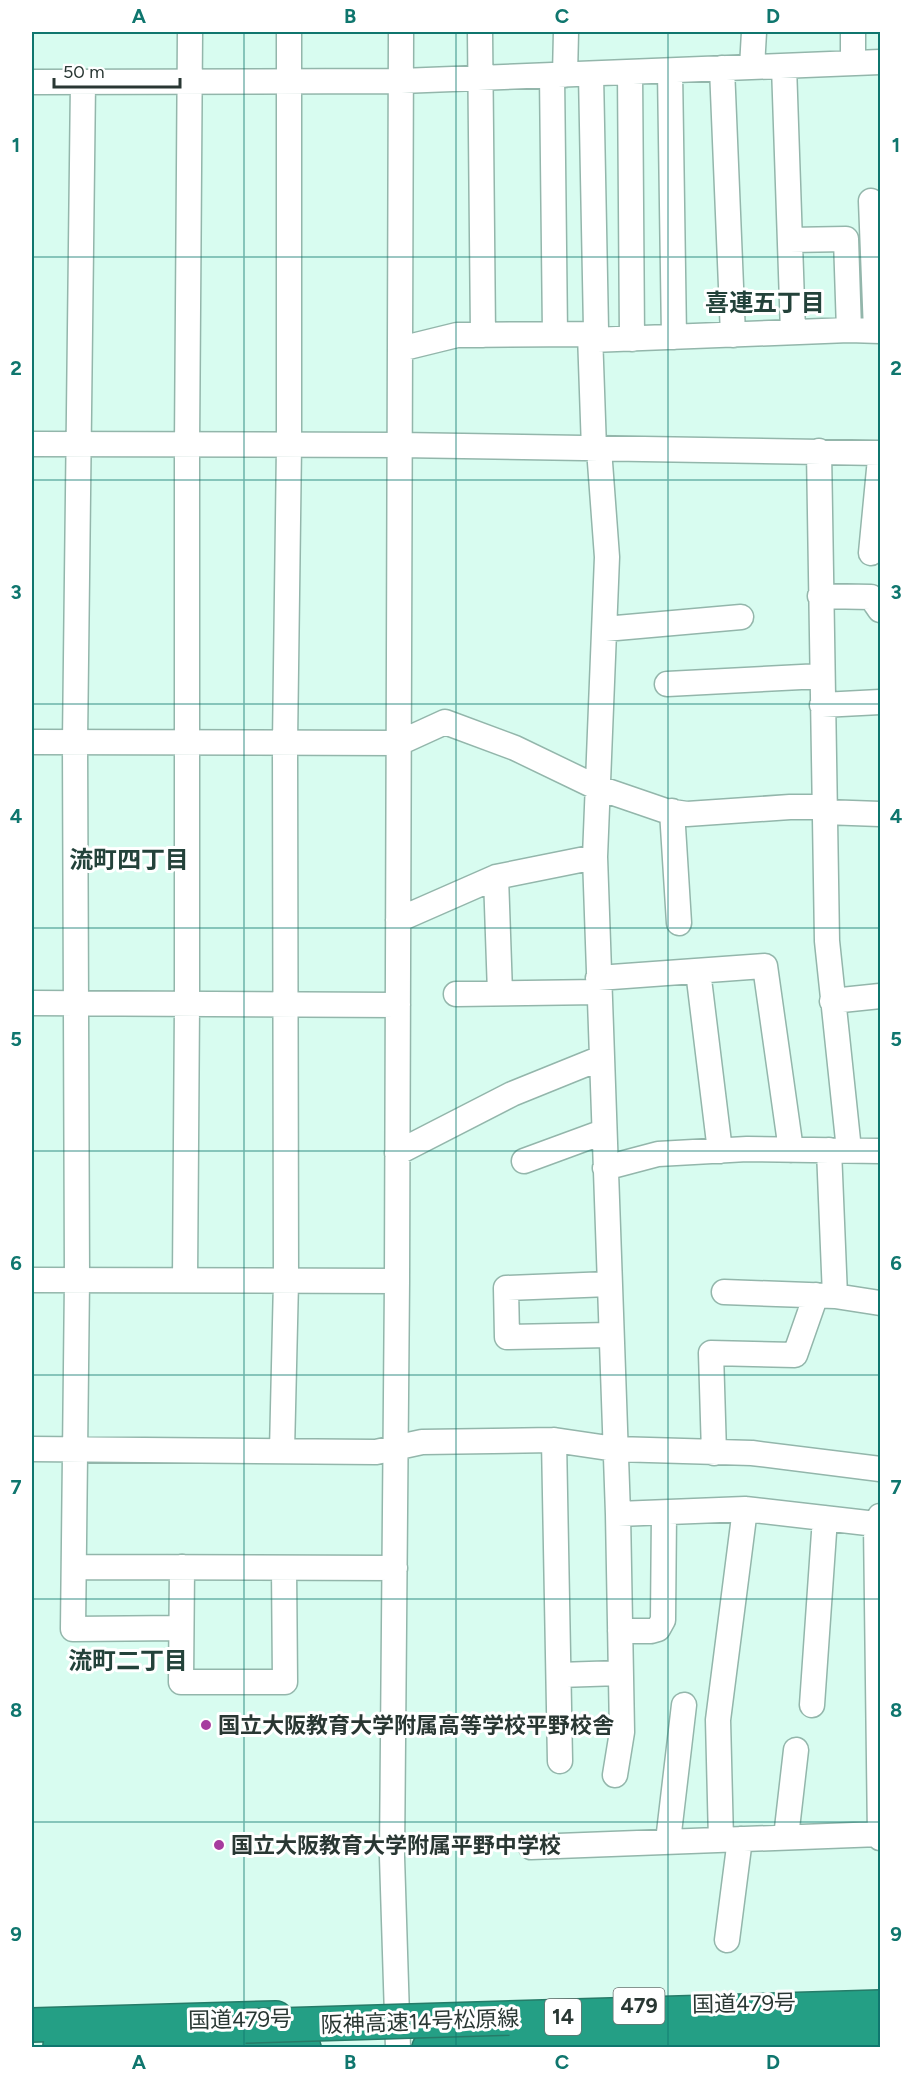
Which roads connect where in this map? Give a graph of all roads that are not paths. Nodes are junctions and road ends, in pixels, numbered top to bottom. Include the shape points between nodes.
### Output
1 (190, 32) edge
2 (289, 32) edge
3 (401, 32) edge
4 (480, 32) edge
5 (566, 32) edge
6 (754, 32) edge
7 (853, 32) edge
8 (880, 62) edge
9 (853, 63) junction
10 (784, 66) junction
11 (752, 67) junction
12 (722, 68) junction
13 (670, 71) junction
14 (630, 72) junction
15 (591, 74) junction
16 (558, 75) junction
17 (482, 78) junction
18 (190, 81) junction
19 (288, 81) junction
20 (401, 81) junction
21 (32, 82) edge
22 (83, 82) junction
23 (871, 201) dead end
24 (790, 240) junction
25 (877, 252) edge
26 (849, 330) junction
27 (878, 331) edge
28 (793, 332) junction
29 (555, 334) junction
30 (483, 335) junction
31 (732, 335) junction
32 (590, 337) junction
33 (674, 337) junction
34 (632, 339) junction
35 (400, 349) junction
36 (32, 444) edge
37 (78, 444) junction
38 (187, 445) junction
39 (289, 445) junction
40 (400, 445) junction
41 (596, 449) junction
42 (819, 451) junction
43 (880, 453) edge
44 (880, 459) edge
45 (877, 526) edge
46 (871, 553) dead end
47 (820, 596) junction
48 (880, 610) edge
49 (741, 617) dead end
50 (605, 629) junction
51 (822, 676) junction
52 (667, 684) dead end
53 (880, 702) edge
54 (822, 705) junction
55 (32, 742) edge
56 (75, 742) junction
57 (185, 742) junction
58 (285, 743) junction
59 (399, 743) junction
60 (596, 787) junction
61 (824, 810) junction
62 (672, 811) junction
63 (880, 813) edge
64 (594, 856) junction
65 (496, 877) junction
66 (398, 920) junction
67 (679, 923) dead end
68 (698, 971) junction
69 (598, 985) junction
70 (501, 993) junction
71 (456, 994) dead end
72 (880, 996) edge
73 (832, 1001) junction
74 (32, 1003) edge
75 (76, 1003) junction
76 (187, 1004) junction
77 (287, 1004) junction
78 (398, 1005) junction
79 (601, 1058) junction
80 (603, 1132) junction
81 (720, 1150) junction
82 (791, 1150) junction
83 (839, 1150) junction
84 (880, 1151) edge
85 (397, 1152) junction
86 (524, 1161) dead end
87 (605, 1168) junction
88 (32, 1280) edge
89 (77, 1280) junction
90 (184, 1280) junction
91 (286, 1281) junction
92 (397, 1281) junction
93 (609, 1284) junction
94 (724, 1292) dead end
95 (826, 1295) junction
96 (880, 1303) edge
97 (610, 1335) junction
98 (554, 1440) junction
99 (394, 1447) junction
100 (32, 1449) edge
101 (74, 1449) junction
102 (615, 1449) junction
103 (282, 1451) junction
104 (714, 1453) junction
105 (880, 1469) edge
106 (745, 1509) junction
107 (664, 1513) junction
108 (618, 1514) junction
109 (825, 1518) junction
110 (878, 1520) edge
111 (74, 1567) junction
112 (182, 1567) junction
113 (284, 1568) junction
114 (395, 1568) junction
115 (181, 1628) junction
116 (620, 1631) junction
117 (620, 1673) junction
118 (559, 1675) junction
119 (684, 1705) dead end
120 (812, 1705) dead end
121 (796, 1750) dead end
122 (560, 1761) dead end
123 (615, 1775) dead end
124 (880, 1836) edge
125 (786, 1837) junction
126 (731, 1839) junction
127 (668, 1841) junction
128 (531, 1847) dead end
129 (727, 1940) dead end
130 (880, 2001) edge
131 (880, 2007) edge
132 (398, 2032) edge
133 (880, 2034) edge
134 (42, 2038) edge
135 (272, 2048) edge
136 (304, 2048) edge
137 (429, 2048) edge

1 - 18 street
2 - 19 street
3 - 20 street
4 - 17 street
5 - 16 street
6 - 11 street
7 - 9 street
8 - 9 street
9 - 10 street
10 - 11 street
10 - 24 street
11 - 12 street
12 - 13 street
12 - 31 street
13 - 14 street
13 - 33 street
14 - 15 street
14 - 34 street
15 - 16 street
15 - 32 street via 596,329
16 - 17 street
16 - 29 street
17 - 20 street
17 - 30 street
18 - 19 street
18 - 22 street
18 - 38 street
19 - 20 street
19 - 39 street
20 - 35 street
21 - 22 street
22 - 37 street
23 - 25 street
24 - 26 street via 846,239
24 - 28 street
25 - 27 street
26 - 27 street
26 - 28 street
28 - 31 street
29 - 30 street
29 - 32 street
30 - 35 street via 457,335
31 - 33 street
32 - 34 street
32 - 41 street
33 - 34 street
35 - 40 street
36 - 37 street
37 - 38 street
37 - 56 street
38 - 39 street
38 - 57 street
39 - 40 street
39 - 58 street
40 - 41 street
40 - 59 street
41 - 42 street
41 - 50 street via 607,557
42 - 43 street
42 - 47 street
44 - 45 street
45 - 46 street
47 - 48 street via 871,597
47 - 51 street
49 - 50 street
50 - 60 street
51 - 52 street
51 - 54 street
53 - 54 street
54 - 61 street
55 - 56 street
56 - 57 street
56 - 75 street
57 - 58 street
57 - 76 street
58 - 59 street
58 - 77 street
59 - 60 street via 445,722 515,748
59 - 66 street
60 - 62 street
60 - 64 street
61 - 62 street via 790,807 687,814
61 - 63 street
61 - 73 street
62 - 67 street
64 - 65 street
64 - 69 street
65 - 66 street
65 - 70 street
66 - 78 street
68 - 69 street
68 - 81 street
68 - 82 street via 765,966
69 - 70 street
69 - 79 street
70 - 71 street
72 - 73 street
73 - 83 street
74 - 75 street
75 - 76 street
75 - 89 street
76 - 77 street
76 - 90 street
77 - 78 street
77 - 91 street
78 - 85 street
79 - 80 street
79 - 85 street via 512,1094
80 - 86 street
80 - 87 street
81 - 82 street
81 - 87 street via 658,1154
82 - 83 street
83 - 84 street
83 - 95 street
85 - 92 street
87 - 93 street
88 - 89 street
89 - 90 street
89 - 101 street
90 - 91 street
91 - 92 street
91 - 103 street
92 - 99 street
93 - 97 street
93 - 97 street via 506,1288 507,1337
94 - 95 street
95 - 96 street
95 - 104 street via 795,1355 711,1353
97 - 102 street
98 - 99 street via 422,1442
98 - 102 street
98 - 118 street
99 - 103 street via 376,1452
99 - 114 street
100 - 101 street
101 - 103 street
101 - 111 street
102 - 104 street
102 - 108 street
104 - 105 street via 752,1453
106 - 107 street
106 - 109 street
106 - 126 street via 718,1720
107 - 108 street
107 - 116 street via 663,1620 658,1629 651,1631
108 - 116 street
109 - 110 street
109 - 120 street
110 - 124 street
111 - 112 street
111 - 115 street via 73,1629
112 - 113 street
112 - 115 street
113 - 114 street
113 - 115 street via 285,1682 181,1682
114 - 132 street via 392,1857
116 - 117 street
117 - 118 street
117 - 123 street via 622,1732
118 - 122 street
119 - 127 street
121 - 125 street
124 - 125 street
125 - 126 street
126 - 127 street
126 - 129 street
127 - 128 street
130 - 132 highway, 国道479号 / 479 via 729,2003
131 - 134 highway, 阪神高速14号松原線 / 14, bridge
132 - 134 highway, 国道479号 / 479 via 184,2020
133 - 135 highway, 阪神高速14号松原線 / 14, bridge
133 - 137 highway, 国道479号 / 479
134 - 136 highway, 国道479号

